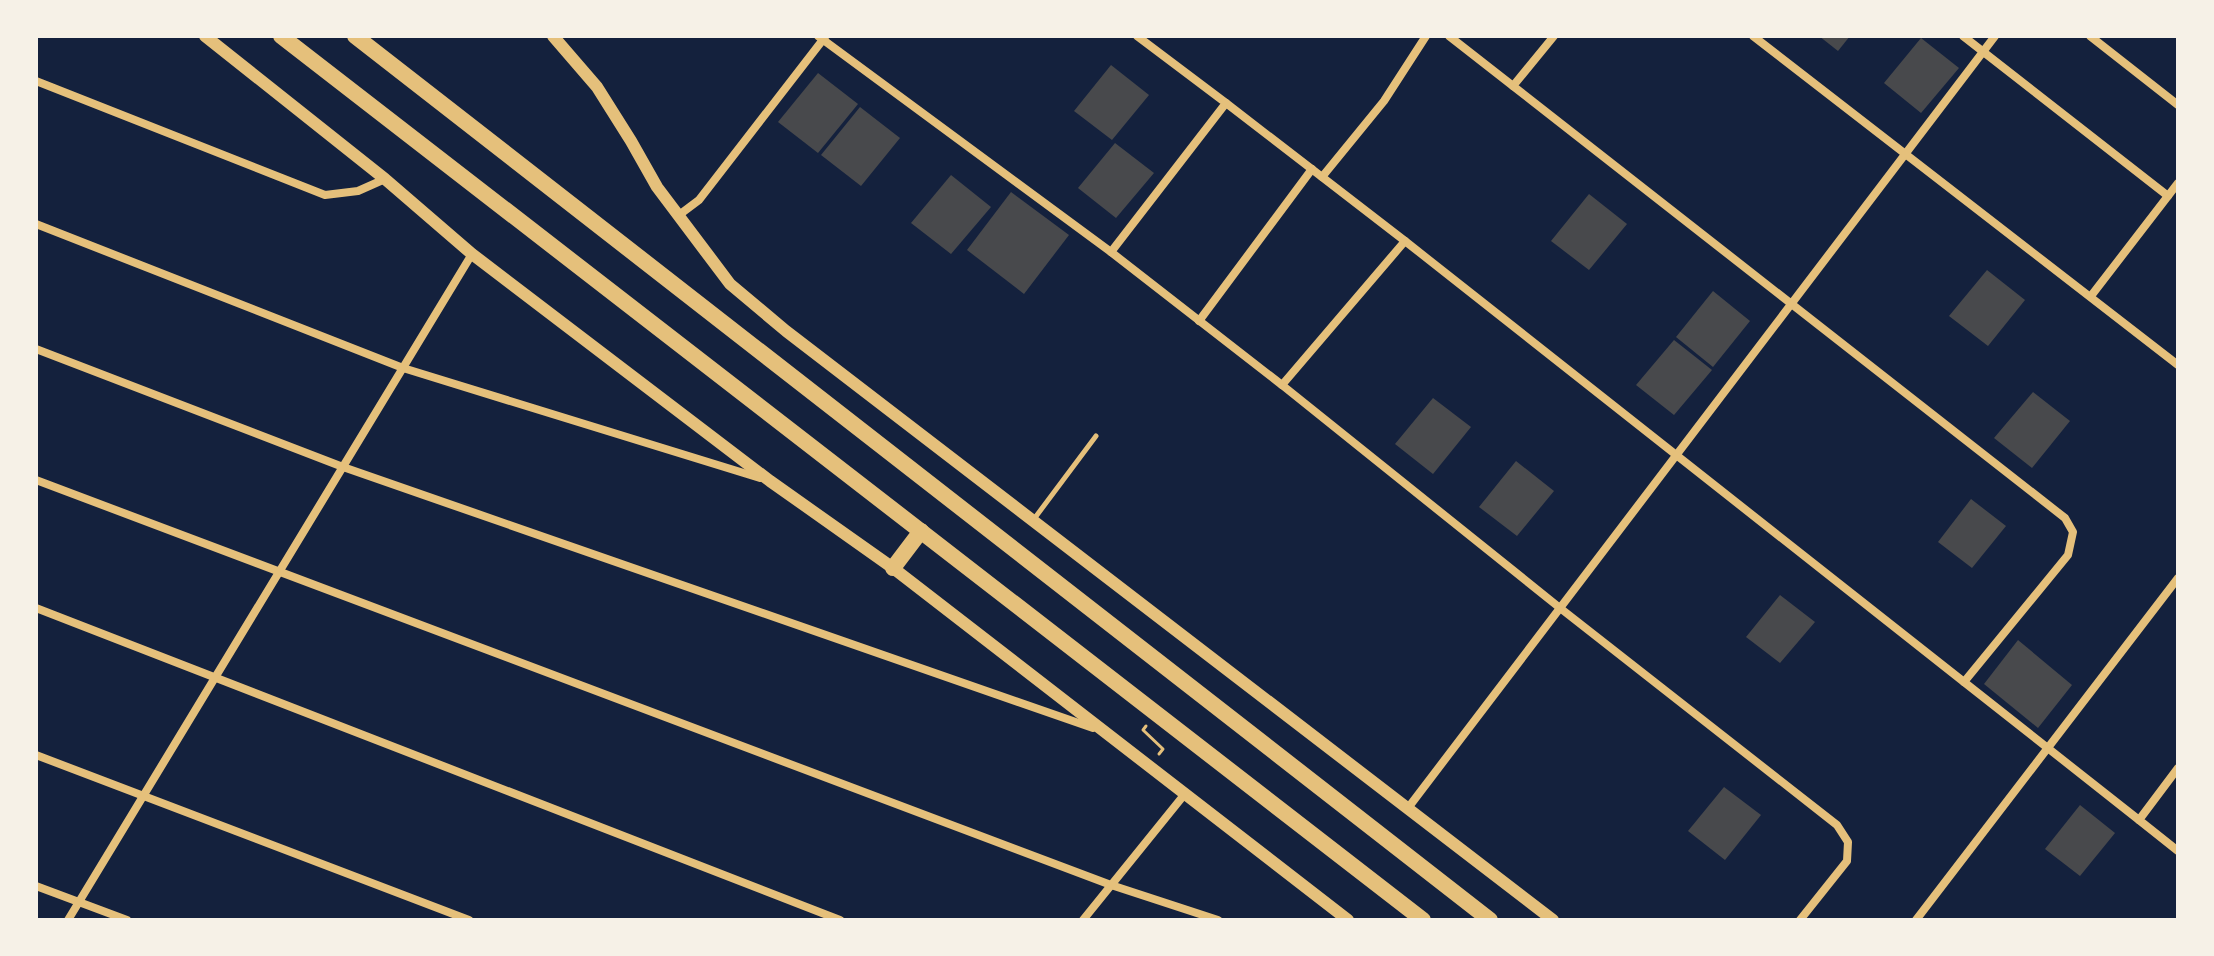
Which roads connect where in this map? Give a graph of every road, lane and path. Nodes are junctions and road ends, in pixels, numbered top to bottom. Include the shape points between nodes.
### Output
1 (205, 36) edge
2 (281, 36) edge
3 (355, 36) edge
4 (553, 36) edge
5 (1137, 36) edge
6 (1426, 36) edge
7 (1449, 36) edge
8 (1554, 36) edge
9 (1753, 36) edge
10 (1963, 36) edge
11 (1995, 36) edge
12 (2090, 36) edge
13 (822, 37) edge
14 (1983, 52) junction
15 (36, 81) edge
16 (1513, 86) junction
17 (1226, 103) junction
18 (2178, 105) edge
19 (1906, 153) junction
20 (1312, 169) junction
21 (1322, 177) junction
22 (385, 179) junction
23 (2178, 183) edge
24 (2168, 196) junction
25 (679, 215) junction
26 (36, 224) edge
27 (1405, 241) junction
28 (1111, 252) junction
29 (472, 254) junction
30 (2091, 296) junction
31 (1791, 305) junction
32 (1199, 321) junction
33 (36, 349) edge
34 (2178, 365) edge
35 (403, 368) junction
36 (1282, 385) junction
37 (1096, 436) dead end
38 (1677, 455) junction
39 (343, 467) junction
40 (36, 480) edge
41 (770, 481) junction
42 (1033, 520) junction
43 (921, 531) junction
44 (893, 568) junction
45 (279, 572) junction
46 (2178, 578) edge
47 (36, 608) edge
48 (1560, 608) junction
49 (216, 676) junction
50 (1964, 682) junction
51 (1151, 719) dead end
52 (1097, 729) junction
53 (2048, 748) junction
54 (36, 755) edge
55 (1148, 766) junction
56 (2178, 768) edge
57 (1184, 795) junction
58 (143, 797) junction
59 (1408, 808) junction
60 (2139, 820) junction
61 (2178, 851) edge
62 (1111, 885) junction
63 (36, 886) edge
64 (79, 902) junction
65 (68, 920) edge
66 (127, 920) edge
67 (469, 920) edge
68 (840, 920) edge
69 (1083, 920) edge
70 (1218, 920) edge
71 (1348, 920) edge
72 (1423, 920) edge
73 (1490, 920) edge
74 (1553, 920) edge
75 (1800, 920) edge
76 (1916, 920) edge

1 - 22 street
2 - 43 main road
3 - 73 main road
4 - 25 street via 597,87
5 - 17 street
6 - 21 street via 1384,101
7 - 16 street
8 - 16 street
9 - 19 street
10 - 14 street
11 - 14 street
12 - 18 street
13 - 25 street via 699,200
13 - 28 street
14 - 19 street
14 - 24 street
15 - 22 street via 325,195 358,191
16 - 31 street
17 - 20 street
17 - 28 street
19 - 30 street
19 - 31 street
20 - 21 street
20 - 32 street
21 - 27 street
22 - 29 street
23 - 24 street
24 - 30 street
25 - 42 street via 730,284
26 - 35 street
27 - 36 street
27 - 38 street
28 - 32 street
29 - 35 street
29 - 41 street
30 - 34 street
31 - 38 street
31 - 50 street via 2065,518 2073,532 2068,555
32 - 36 street
33 - 39 street
35 - 39 street
35 - 41 street
36 - 48 street
37 - 42 lane
38 - 48 street
38 - 50 street
39 - 45 street
39 - 52 street
40 - 45 street
41 - 44 street
42 - 59 street
43 - 44 main road
43 - 72 main road
44 - 52 street
45 - 49 street
45 - 62 street
46 - 53 street
47 - 49 street
48 - 59 street
48 - 75 street via 1837,825 1848,842 1847,861
49 - 58 street
49 - 68 street
50 - 53 street
51 - 55 path via 1143,730 1163,749
52 - 55 street
53 - 60 street
53 - 76 street
54 - 58 street
55 - 57 street
56 - 60 street
57 - 62 street
57 - 71 street
58 - 64 street
58 - 67 street
59 - 74 street
60 - 61 street
62 - 69 street
62 - 70 street
63 - 64 street
64 - 65 street
64 - 66 street

